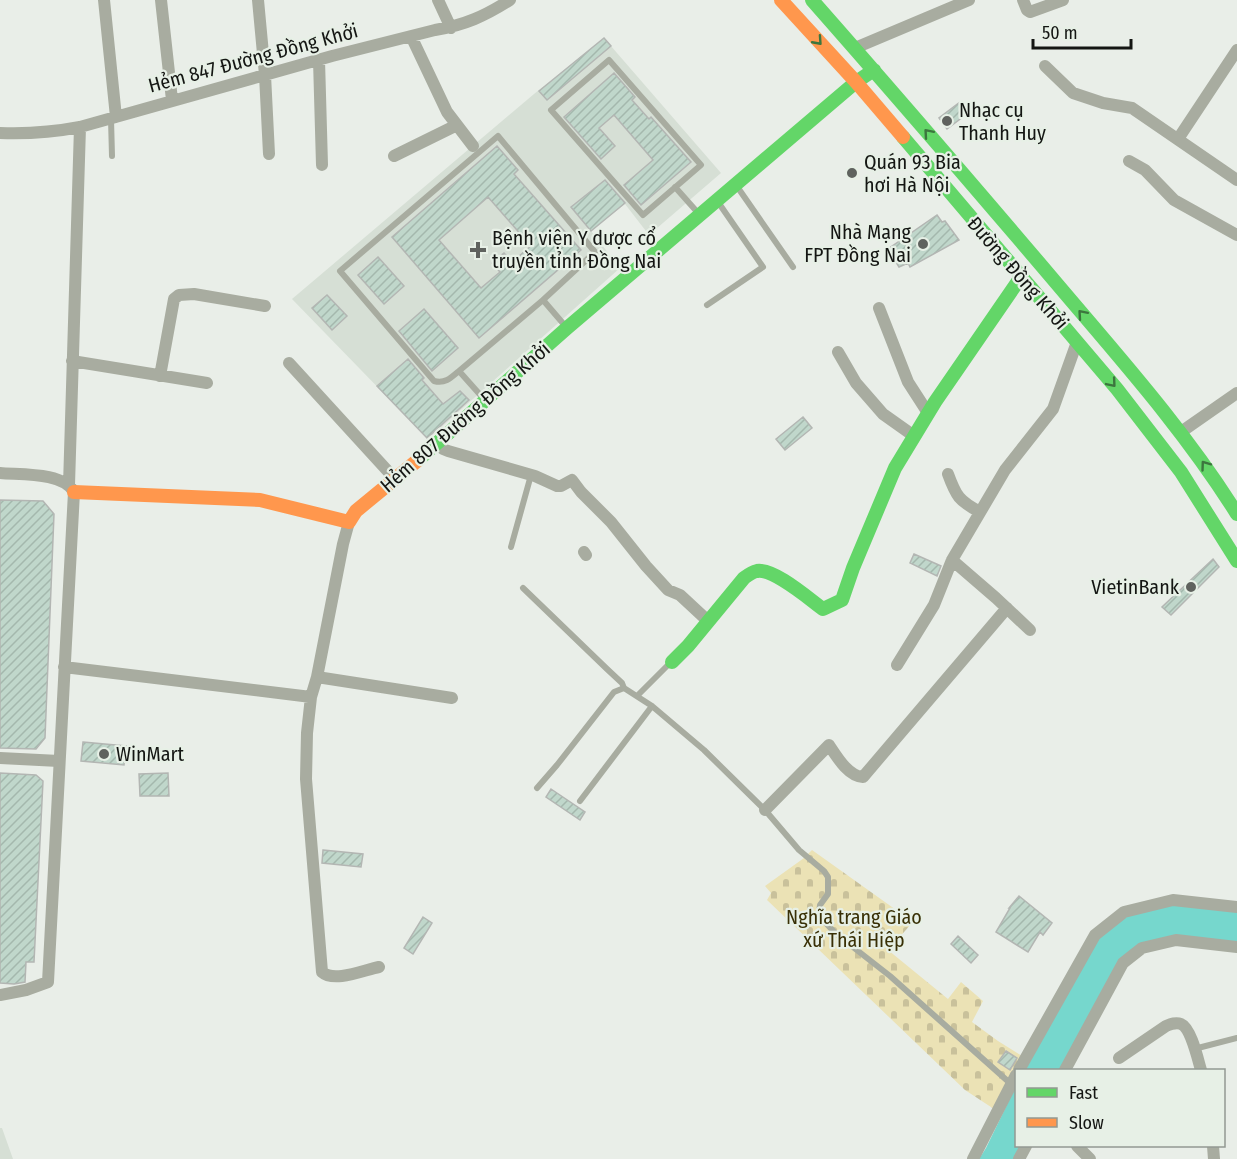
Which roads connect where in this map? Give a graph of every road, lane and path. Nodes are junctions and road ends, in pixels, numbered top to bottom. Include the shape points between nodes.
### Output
1 (104, 0) edge
2 (161, 0) edge
3 (258, 0) edge
4 (438, 0) edge
5 (510, 0) edge
6 (781, 0) edge
7 (812, 0) edge
8 (969, 0) edge
9 (1023, 0) edge
10 (1063, 0) edge
11 (451, 28) junction
12 (411, 36) junction
13 (855, 48) junction
14 (1237, 50) edge
15 (319, 60) junction
16 (1045, 66) dead end
17 (874, 70) junction
18 (265, 75) junction
19 (856, 82) junction
20 (172, 100) junction
21 (113, 117) junction
22 (457, 125) junction
23 (80, 127) junction
24 (0, 133) edge
25 (1178, 140) junction
26 (473, 146) dead end
27 (269, 154) dead end
28 (112, 156) dead end
29 (394, 156) dead end
30 (1129, 161) dead end
31 (322, 165) dead end
32 (1237, 180) edge
33 (736, 184) junction
34 (675, 187) junction
35 (717, 200) junction
36 (700, 215) junction
37 (1237, 232) edge
38 (793, 267) dead end
39 (1022, 277) junction
40 (543, 300) junction
41 (707, 305) dead end
42 (265, 306) dead end
43 (879, 308) dead end
44 (567, 328) junction
45 (1077, 342) junction
46 (838, 352) dead end
47 (72, 361) junction
48 (289, 363) dead end
49 (459, 371) junction
50 (160, 376) junction
51 (207, 383) dead end
52 (1237, 393) edge
53 (485, 401) junction
54 (928, 413) junction
55 (1181, 432) junction
56 (914, 436) junction
57 (437, 444) junction
58 (0, 473) edge
59 (948, 474) dead end
60 (531, 475) junction
61 (395, 479) junction
62 (72, 489) junction
63 (980, 512) junction
64 (1237, 514) edge
65 (349, 522) junction
66 (512, 547) dead end
67 (952, 560) junction
68 (1237, 561) edge
69 (523, 588) dead end
70 (1006, 608) junction
71 (708, 621) junction
72 (1030, 630) dead end
73 (672, 662) joint
74 (897, 665) dead end
75 (64, 667) junction
76 (317, 677) junction
77 (624, 688) junction
78 (637, 696) junction
79 (311, 698) junction
80 (452, 698) dead end
81 (652, 706) junction
82 (0, 758) edge
83 (59, 761) junction
84 (537, 788) dead end
85 (580, 801) dead end
86 (765, 810) junction
87 (1237, 907) edge
88 (1237, 947) edge
89 (379, 967) dead end
90 (0, 995) edge
91 (1237, 1038) edge
92 (1194, 1049) junction
93 (1119, 1058) dead end
94 (1020, 1069) edge
95 (1066, 1069) edge
96 (1200, 1069) edge
97 (1015, 1083) edge
98 (1078, 1147) edge
99 (973, 1159) edge
100 (1090, 1159) edge

1 - 21 street
2 - 20 street
3 - 18 street
4 - 11 street
5 - 11 street, Hẻm 847 Đường Đồng Khởi via 484,16
6 -> 19 street, Đường Đồng Khởi
7 - 13 street, Đường Đồng Khởi
8 - 13 street
9 - 10 street via 1030,12
11 - 12 street, Hẻm 847 Đường Đồng Khởi
12 - 15 street, Hẻm 847 Đường Đồng Khởi
12 - 22 street
13 - 17 street, Đường Đồng Khởi
14 - 25 street
15 - 18 street, Hẻm 847 Đường Đồng Khởi
15 - 31 street
16 - 25 street via 1074,93 1132,108
17 - 19 street, Hẻm 807 Đường Đồng Khởi
55 -> 17 street, Đường Đồng Khởi
18 - 20 street, Hẻm 847 Đường Đồng Khởi
18 - 27 street
19 - 33 street, Hẻm 807 Đường Đồng Khởi
19 - 39 street, Đường Đồng Khởi
20 - 21 street, Hẻm 847 Đường Đồng Khởi
21 - 23 street, Hẻm 847 Đường Đồng Khởi
21 - 28 lane
22 - 26 street
22 - 29 street
23 - 24 street, Hẻm 847 Đường Đồng Khởi
23 - 47 street
25 - 32 street
30 - 37 street via 1145,170 1174,200
33 - 35 street, Hẻm 807 Đường Đồng Khởi
33 - 38 lane
34 - 34 lane via 701,165 609,60 551,110 643,215
34 - 36 lane
35 - 36 street, Hẻm 807 Đường Đồng Khởi
35 - 41 lane via 763,267
36 - 44 street, Hẻm 807 Đường Đồng Khởi
39 - 45 street, Đường Đồng Khởi
39 - 54 street
40 - 44 lane
40 - 49 lane
40 - 49 lane via 595,252 498,136 340,272 434,381 445,382
42 - 50 street via 178,295 174,299
43 - 54 street via 908,382
44 - 53 street, Hẻm 807 Đường Đồng Khởi
45 - 63 street via 1053,409 1005,470
45 -> 68 street, Đường Đồng Khởi via 1181,472
46 - 56 street via 856,383 883,414
47 - 50 street
47 - 62 street
48 - 61 street
49 - 53 lane
50 - 51 street
52 - 55 street
53 - 57 street, Hẻm 807 Đường Đồng Khởi
54 - 56 street
64 -> 55 street, Đường Đồng Khởi
56 - 71 street via 895,468 842,600 823,609 790,585 760,570 744,578
57 - 60 street via 448,452
57 - 61 street, Hẻm 807 Đường Đồng Khởi
58 - 62 street via 54,478
59 - 63 street via 957,496
60 - 66 lane
60 - 71 street via 559,486 572,480 668,590 680,595
61 - 65 street, Hẻm 807 Đường Đồng Khởi via 356,511
62 - 65 street via 260,500
62 - 75 street
63 - 67 street
65 - 76 street
67 - 70 street
67 - 74 street via 934,605
69 - 77 lane
70 - 72 street
70 - 86 street via 863,777 855,776 828,745
71 - 73 street
73 - 78 lane
75 - 79 street
75 - 83 street
76 - 79 street
76 - 80 street
77 - 78 lane
77 - 84 lane via 614,692
78 - 81 lane
79 - 89 street via 306,779 322,972 336,977
81 - 85 lane
81 - 86 lane
82 - 83 street
83 - 90 street via 48,982
86 - 97 lane via 828,877 828,894 819,912 829,926
87 - 94 street via 1173,900 1124,912 1095,935
88 - 95 street via 1176,940 1142,948 1123,963
91 - 92 lane
92 - 93 street via 1185,1027 1175,1023
92 - 96 street
97 - 99 street
98 - 100 street

